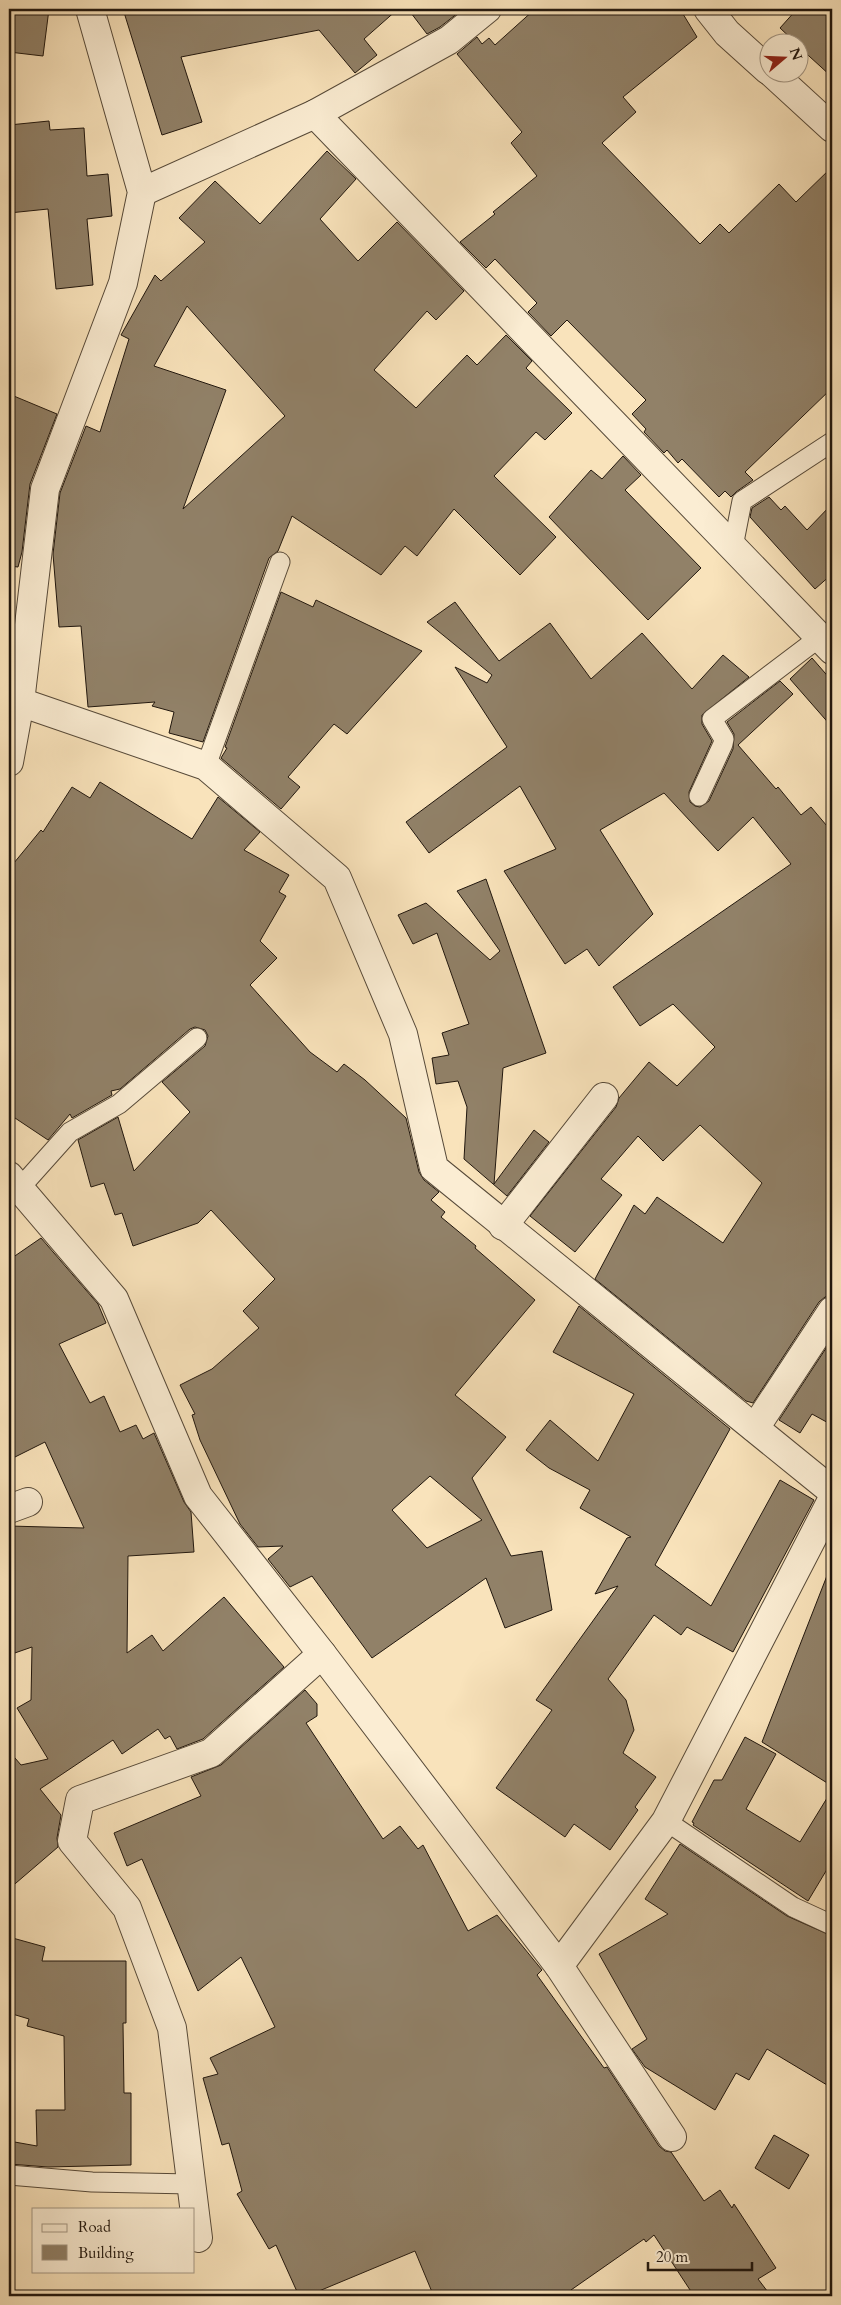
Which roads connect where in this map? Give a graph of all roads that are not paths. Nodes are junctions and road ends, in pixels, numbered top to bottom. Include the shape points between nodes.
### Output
1 (90, 9) edge
2 (487, 9) edge
3 (708, 9) edge
4 (758, 60) edge
5 (782, 82) edge
6 (315, 114) junction
7 (832, 128) edge
8 (142, 192) junction
9 (832, 442) edge
10 (733, 547) junction
11 (280, 562) dead end
12 (826, 643) edge
13 (20, 702) junction
14 (9, 762) edge
15 (206, 766) junction
16 (698, 796) dead end
17 (197, 1038) dead end
18 (604, 1096) dead end
19 (14, 1182) edge
20 (503, 1226) junction
21 (832, 1311) edge
22 (755, 1428) junction
23 (832, 1491) edge
24 (832, 1500) edge
25 (322, 1654) junction
26 (666, 1822) junction
27 (832, 1925) edge
28 (559, 1966) junction
29 (672, 2137) dead end
30 (9, 2175) edge
31 (191, 2184) junction
32 (194, 2208) edge
33 (195, 2215) edge
34 (198, 2238) dead end

1 - 8 street
2 - 6 street via 449,40
3 - 4 street via 727,33
5 - 7 street
6 - 8 street
6 - 10 street
8 - 13 street via 122,283 46,490
9 - 10 lane via 742,501
10 - 12 street
11 - 15 lane
12 - 16 lane via 712,719 724,739
13 - 14 street
13 - 15 street
15 - 20 street via 337,878 403,1034 434,1168
17 - 19 lane via 119,1104 70,1132
18 - 20 street
19 - 25 street via 114,1298 198,1496
20 - 22 street
21 - 22 street
22 - 23 street
24 - 26 street
25 - 28 street
25 - 31 street via 211,1753 80,1800 72,1841 127,1908 172,2028
26 - 27 lane via 793,1907
26 - 28 street
28 - 29 street
30 - 31 lane via 92,2182
31 - 32 street
33 - 34 street

